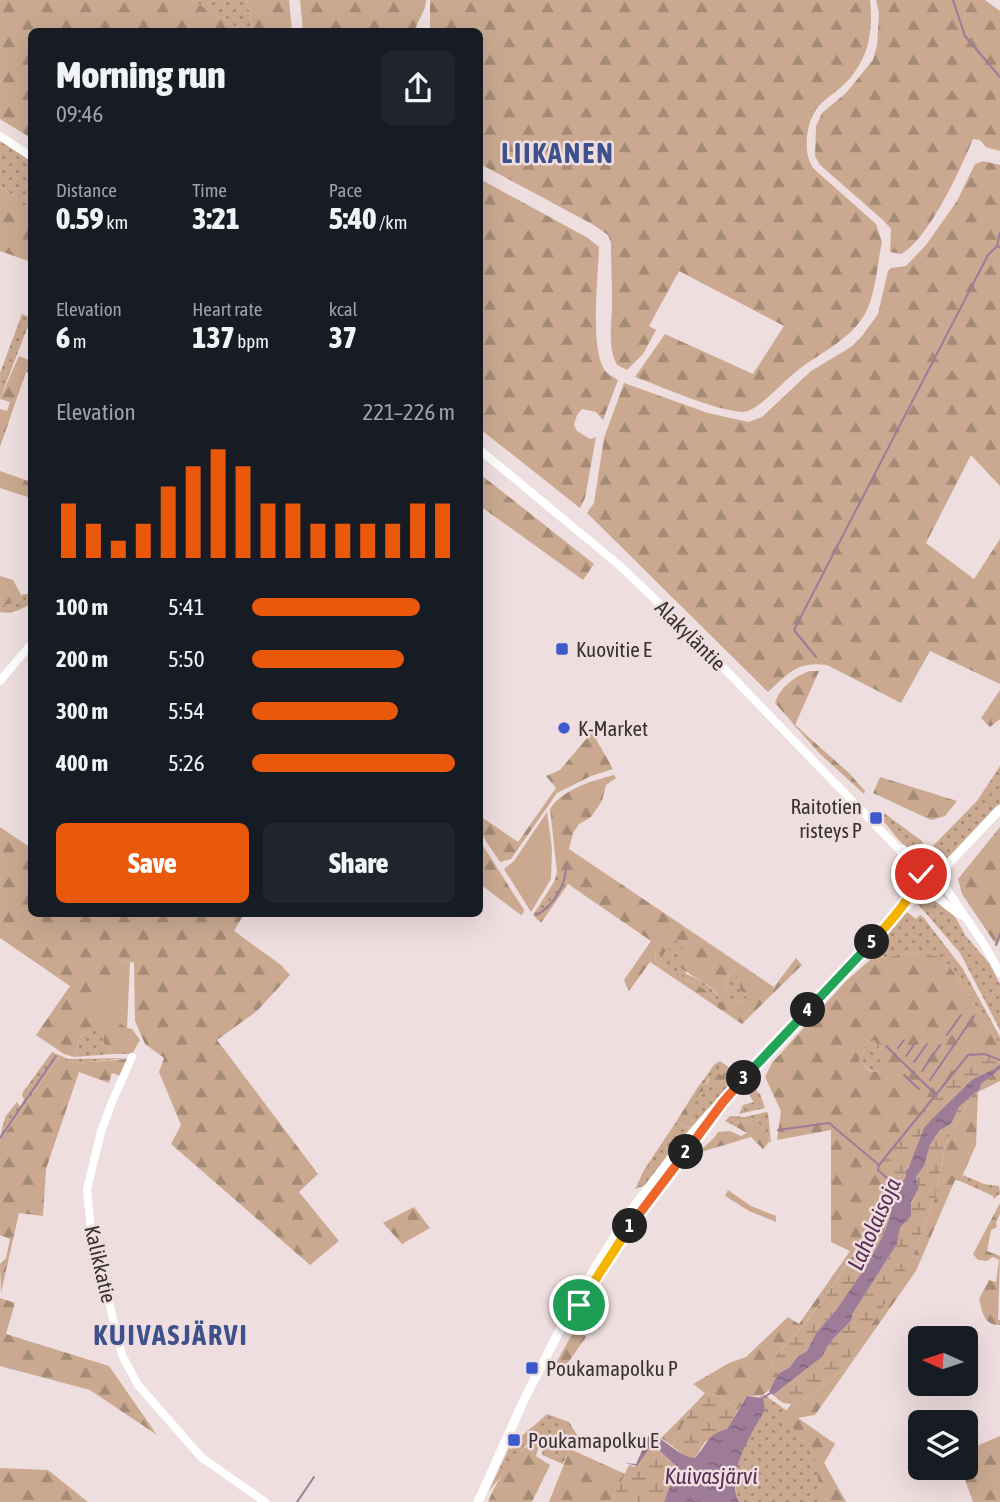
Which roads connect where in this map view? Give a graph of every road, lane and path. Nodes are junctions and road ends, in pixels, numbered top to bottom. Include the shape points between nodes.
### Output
1 (0, 136) edge
2 (28, 154) edge
3 (483, 452) edge
4 (28, 648) edge
5 (0, 681) edge
6 (1000, 809) edge
7 (979, 832) junction
8 (886, 837) junction
9 (935, 869) junction
10 (918, 880) junction
11 (944, 883) junction
12 (930, 894) junction
13 (894, 918) junction
14 (970, 924) junction
15 (1000, 973) edge
16 (132, 1057) dead end
17 (264, 1502) edge
18 (478, 1502) edge

1 - 2 main road
3 - 8 main road, Alakyläntie via 619,565
4 - 5 main road
6 - 7 main road
7 - 9 main road via 949,863
7 - 11 main road
8 - 9 main road, Alakyläntie
8 - 10 main road, Alakyläntie via 913,864
9 - 10 main road via 924,871
9 - 11 main road
10 - 12 main road via 921,889
10 - 13 main road
11 - 12 main road via 940,891
11 - 14 main road
12 - 13 main road via 916,897
12 - 14 main road
13 - 18 main road via 723,1102 636,1216 567,1319
14 - 15 main road
16 - 17 main road, Kalikkatie via 101,1132 87,1189 91,1229 122,1355 138,1385 201,1457

